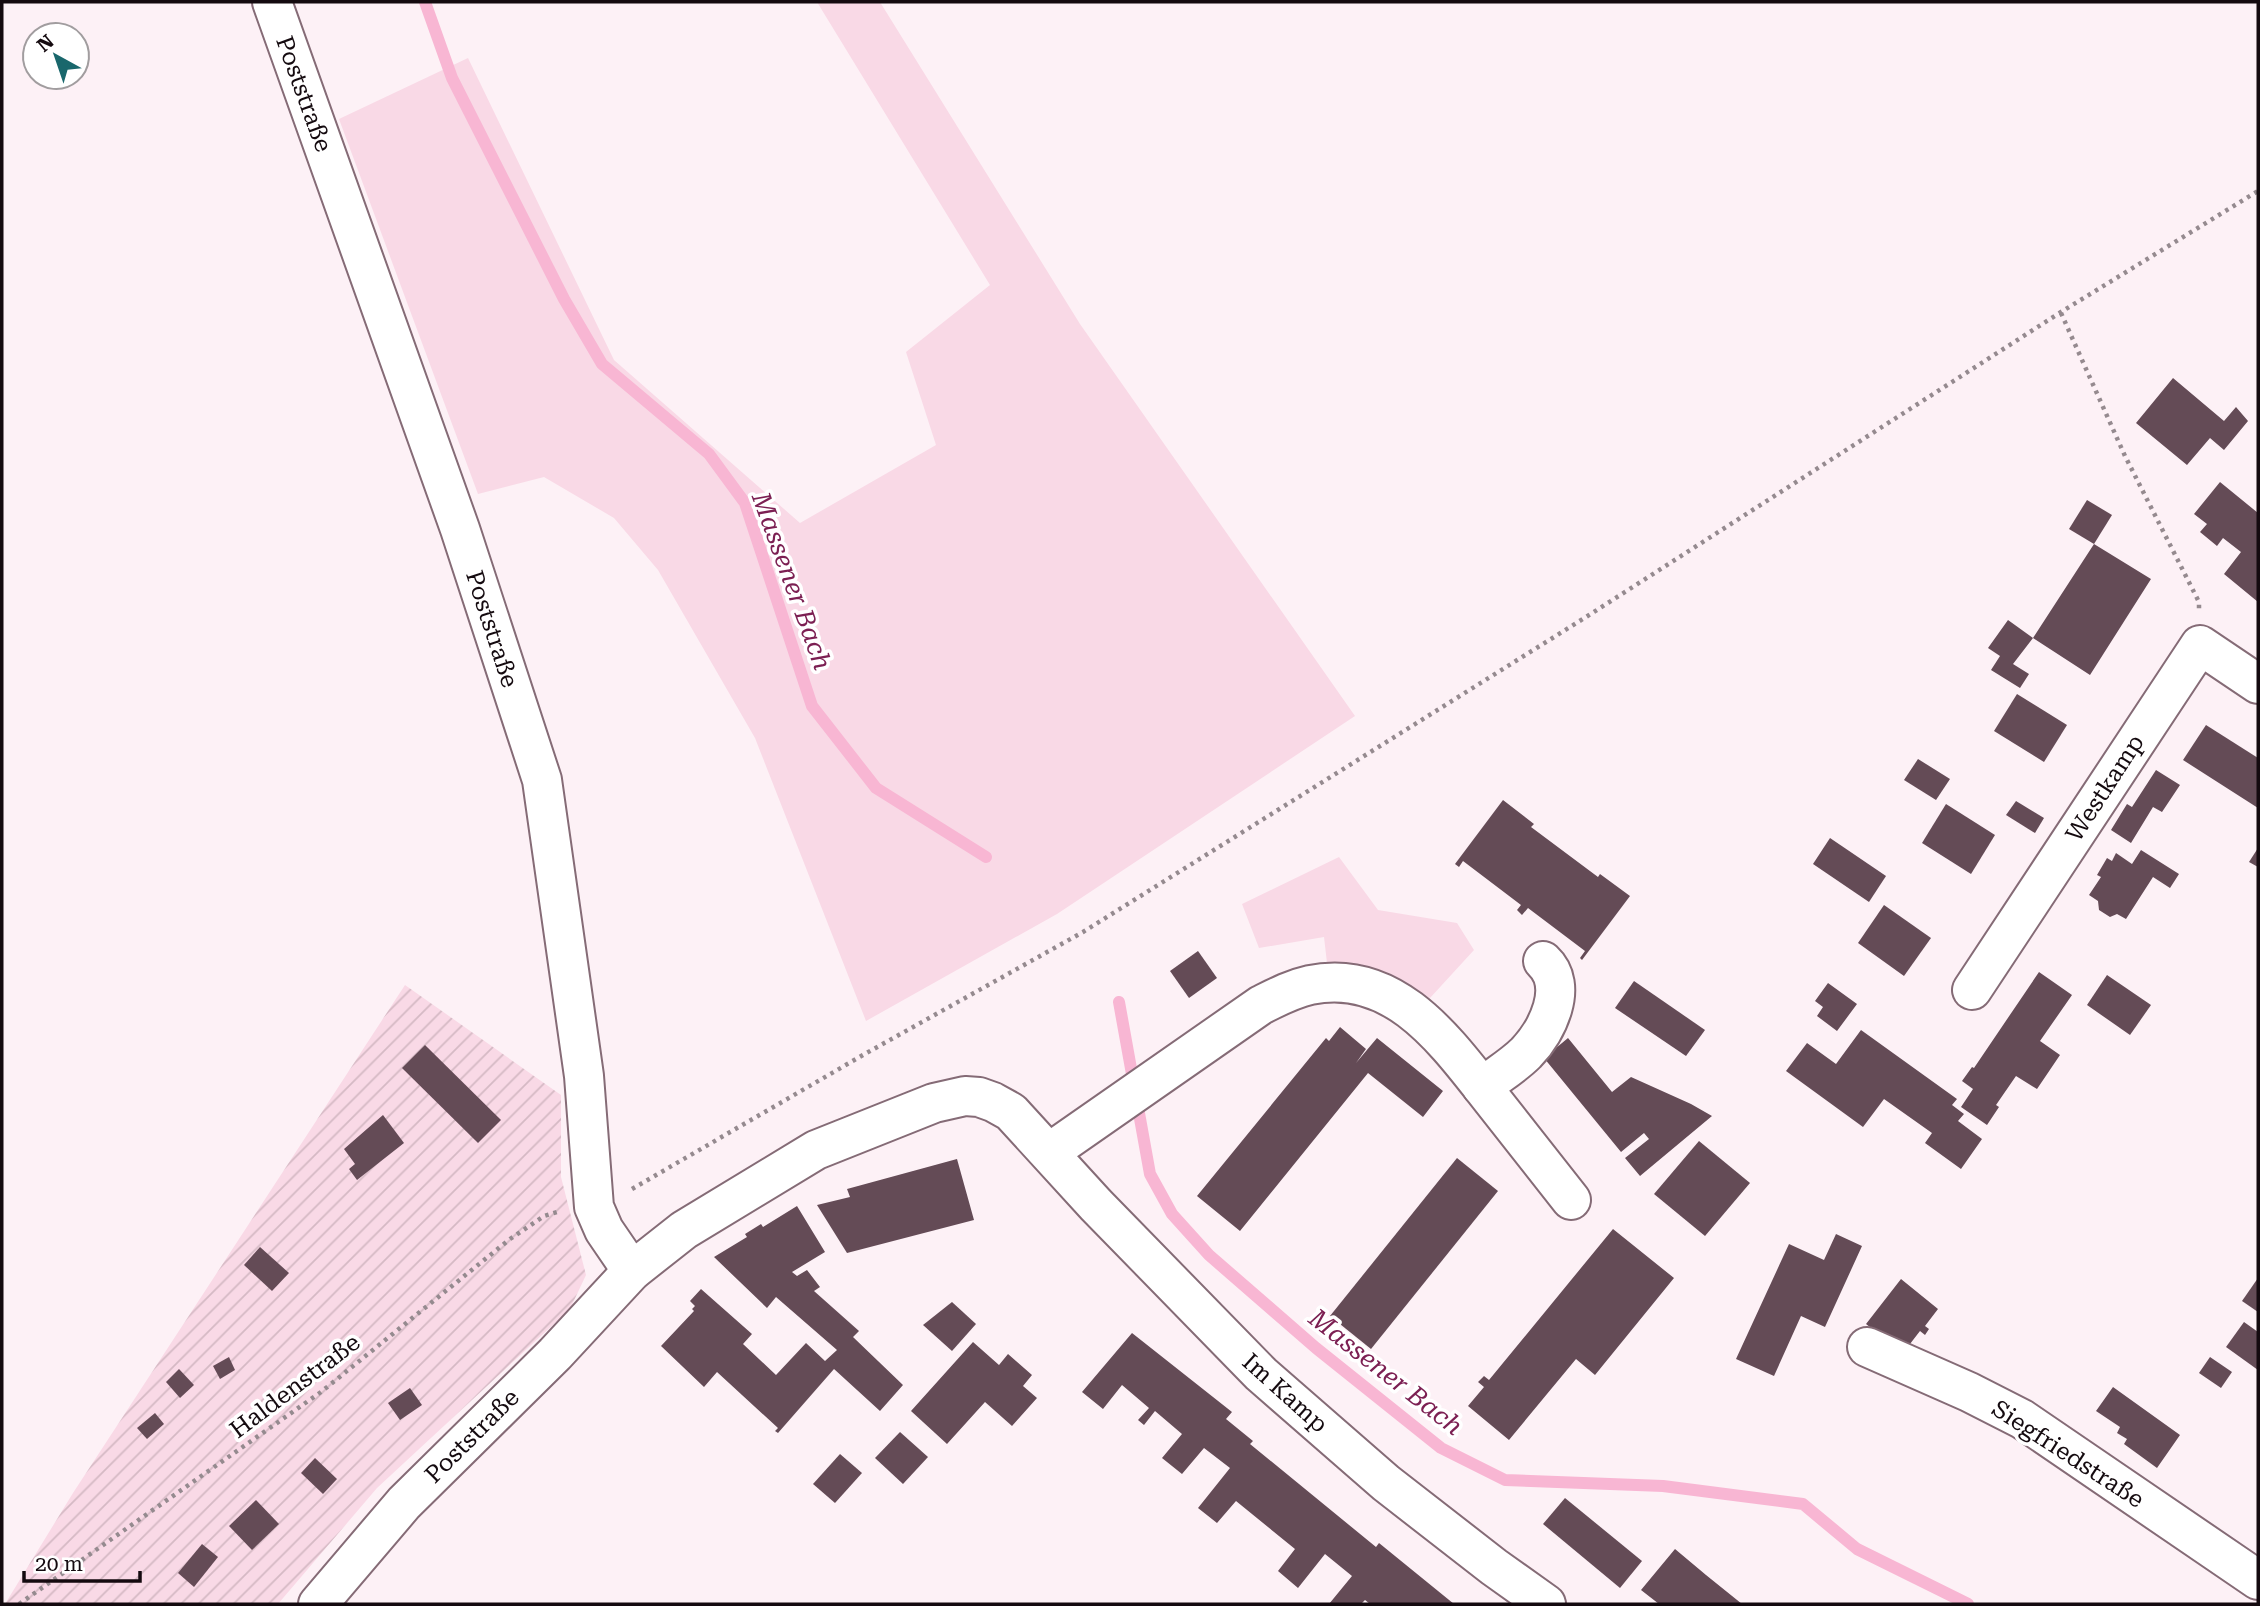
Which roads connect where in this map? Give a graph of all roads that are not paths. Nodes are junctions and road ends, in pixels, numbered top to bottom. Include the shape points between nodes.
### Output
1 (272, 2) edge
2 (2258, 684) edge
3 (1543, 961) dead end
4 (1972, 989) dead end
5 (1482, 1087) junction
6 (965, 1096) joint
7 (1050, 1152) junction
8 (1572, 1200) dead end
9 (632, 1271) junction
10 (1867, 1347) dead end
11 (2258, 1580) edge
12 (318, 1604) edge
13 (1546, 1604) edge

1 - 9 street, Poststraße via 460,529 542,780 584,1076 594,1203 604,1230
2 - 4 street, Westkamp via 2200,645
3 - 5 street via 1551,968 1556,986 1544,1028 1524,1055
5 - 7 street via 1409,1007 1368,988 1312,984 1261,1005
5 - 8 street
6 - 7 street, Im Kamp via 986,1099 1011,1112
6 - 9 street, Poststraße via 934,1103 816,1150 684,1230
7 - 13 street, Im Kamp via 1261,1374 1386,1482
9 - 12 street, Poststraße via 404,1503
10 - 11 street, Siegfriedstraße via 2022,1419

